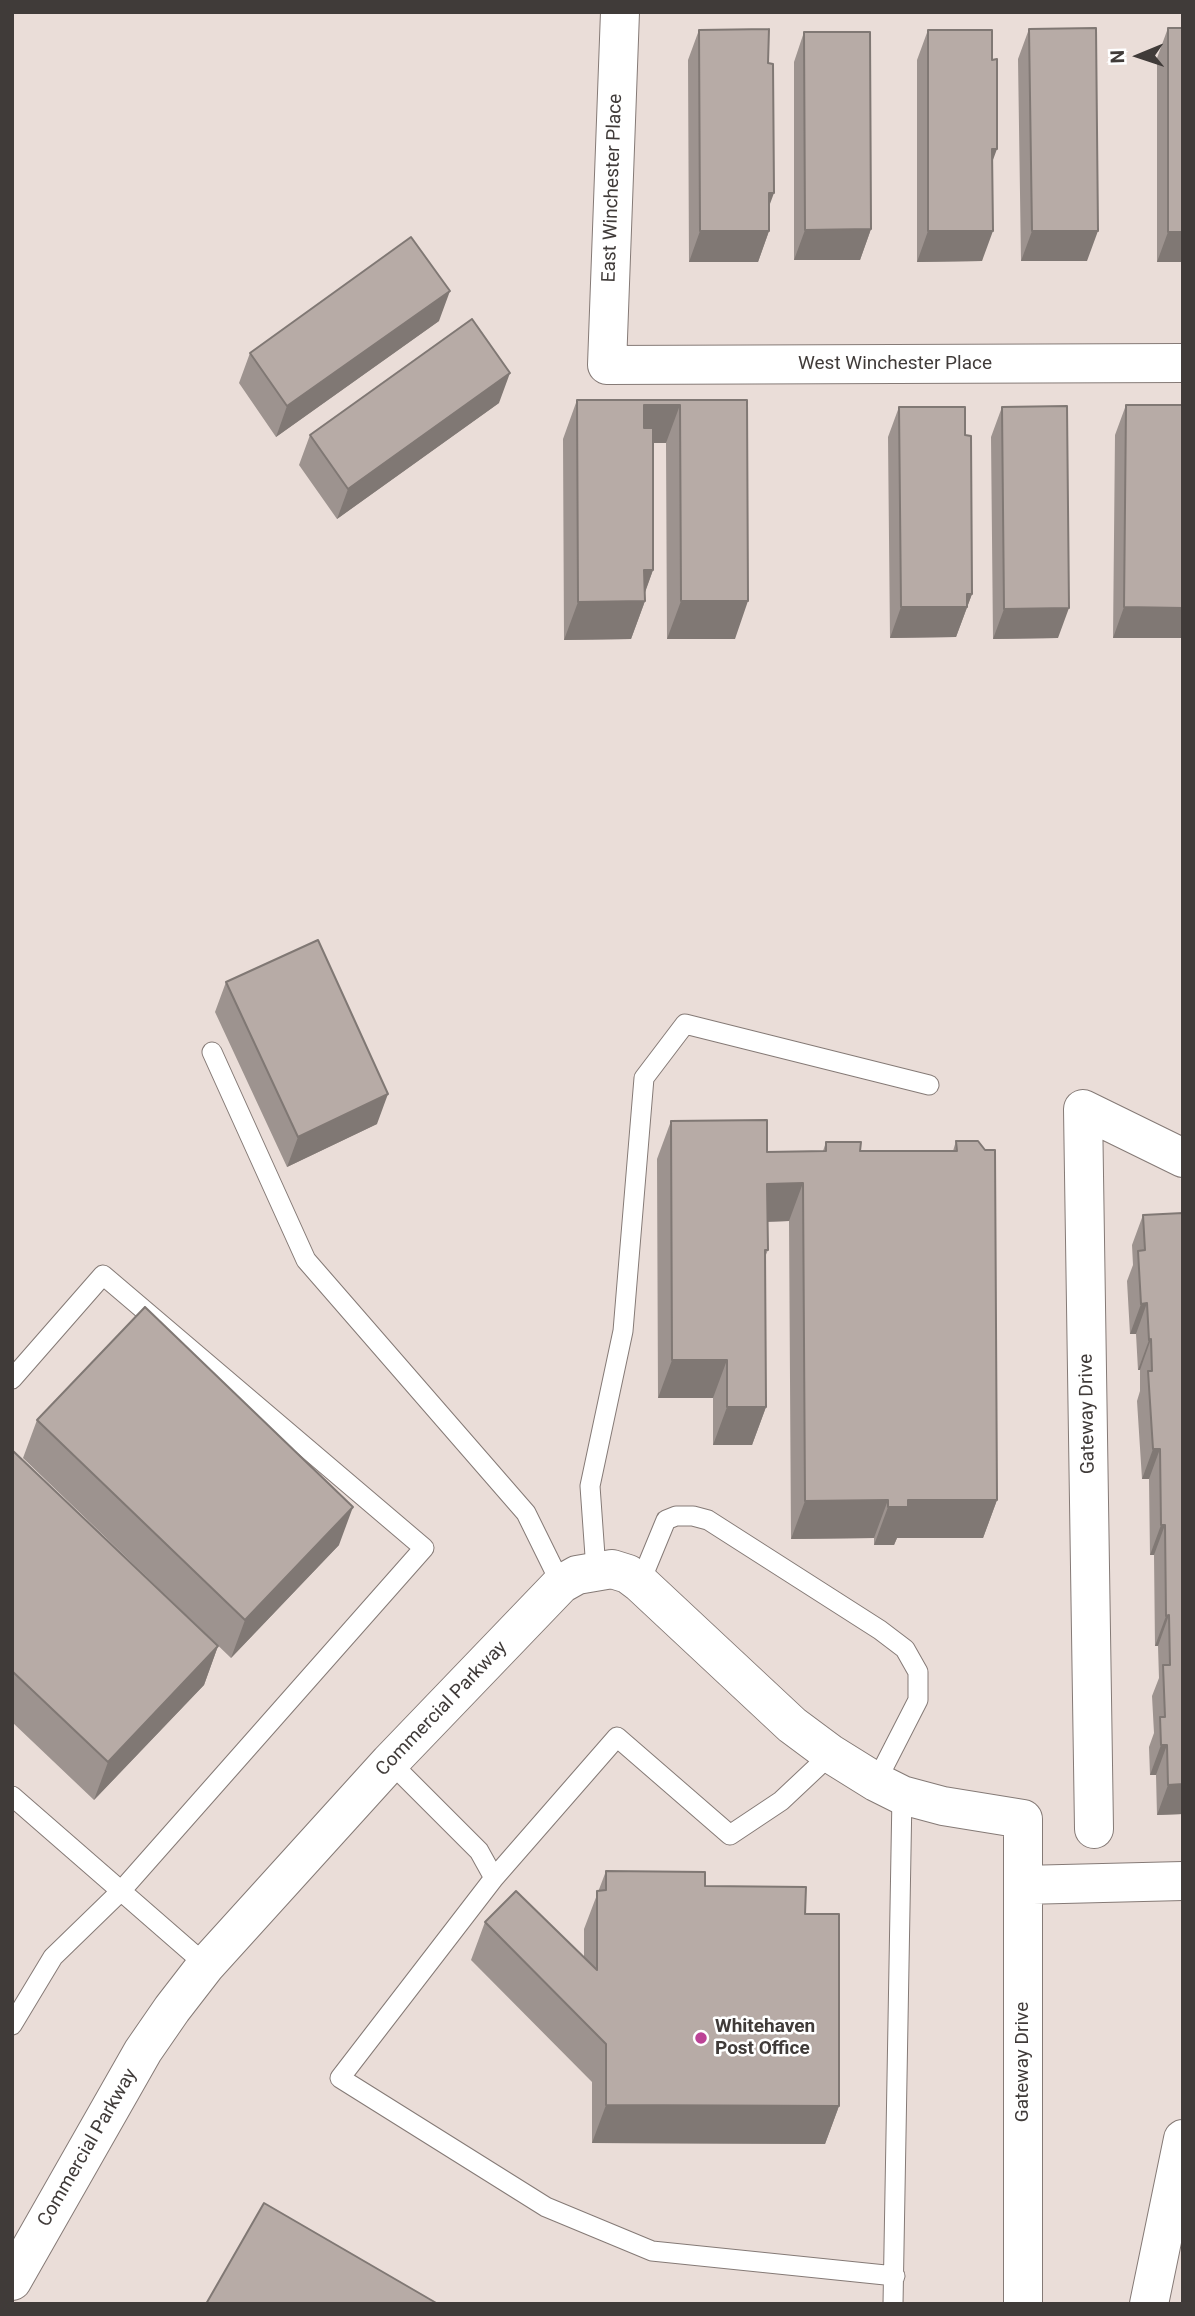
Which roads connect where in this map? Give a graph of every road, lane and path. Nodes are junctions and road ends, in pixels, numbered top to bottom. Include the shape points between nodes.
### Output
1 (620, 12) edge
2 (1183, 363) edge
3 (607, 365) joint
4 (212, 1052) dead end
5 (929, 1085) dead end
6 (1183, 1158) edge
7 (12, 1379) edge
8 (596, 1570) junction
9 (640, 1583) junction
10 (561, 1584) junction
11 (831, 1754) junction
12 (390, 1762) junction
13 (889, 1788) junction
14 (12, 1796) edge
15 (1094, 1829) dead end
16 (494, 1878) junction
17 (1183, 1881) edge
18 (1023, 1885) junction
19 (121, 1891) junction
20 (206, 1965) junction
21 (12, 2025) edge
22 (1183, 2139) edge
23 (895, 2276) junction
24 (12, 2281) edge
25 (893, 2304) edge
26 (1023, 2304) edge
27 (1149, 2304) edge

1 - 3 street, East Winchester Place
2 - 3 street, West Winchester Place
4 - 10 lane via 306,1260 526,1513
5 - 8 lane via 685,1024 644,1078 623,1331 590,1486
6 - 15 street, Gateway Drive via 1083,1109
7 - 19 lane via 103,1275 424,1548
8 - 9 street via 612,1569
8 - 10 street, Commercial Parkway
9 - 11 street via 792,1725
9 - 13 lane via 666,1520 708,1520 905,1649 918,1672 918,1700
10 - 12 street, Commercial Parkway
11 - 13 street
11 - 16 lane via 781,1801 730,1835 617,1737
12 - 16 lane via 479,1851
12 - 20 street, Commercial Parkway
13 - 18 street, Gateway Drive via 943,1806 1023,1819
13 - 23 lane
14 - 19 lane
16 - 23 lane via 340,2078 546,2207 652,2251
17 - 18 street
18 - 26 street, Gateway Drive
19 - 20 lane
19 - 21 lane via 53,1957
20 - 24 street, Commercial Parkway via 143,2052
22 - 27 street
23 - 25 lane

